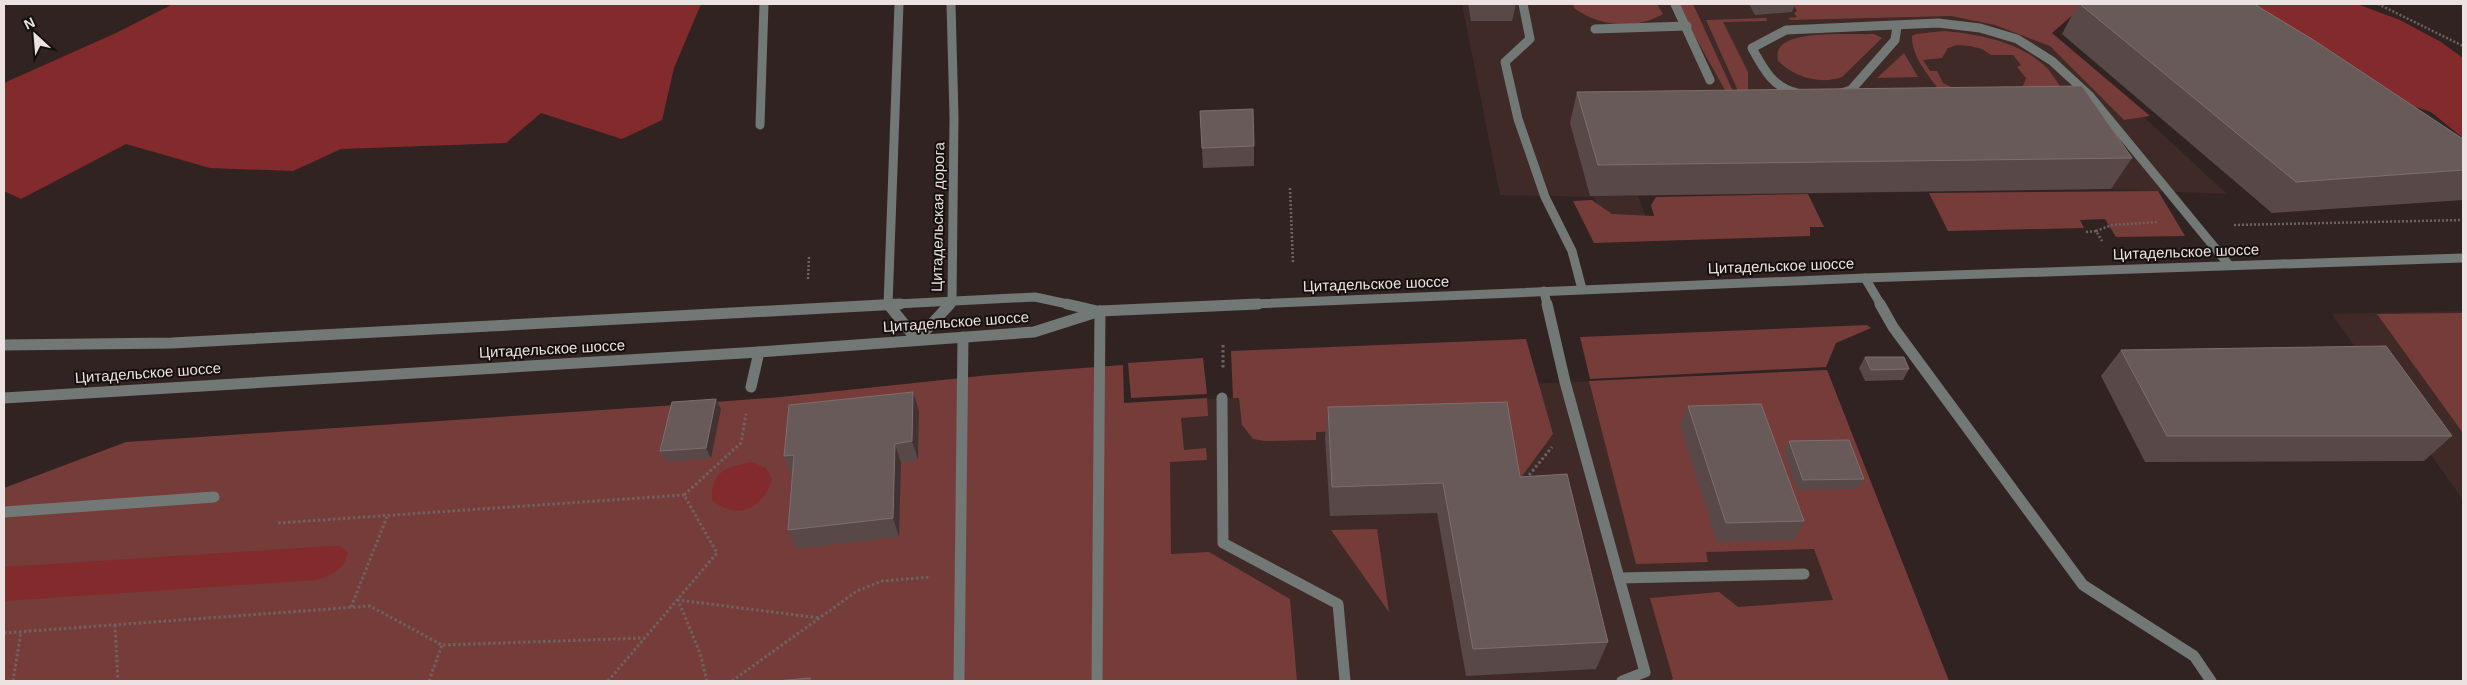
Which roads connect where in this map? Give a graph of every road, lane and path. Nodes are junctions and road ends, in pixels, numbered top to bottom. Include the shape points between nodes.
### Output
1 (764, 4) edge
2 (899, 4) edge
3 (951, 4) edge
4 (1523, 4) edge
5 (1675, 4) edge
6 (2378, 4) edge
7 (1687, 26) junction
8 (1898, 26) junction
9 (1595, 29) dead end
10 (2463, 46) edge
11 (1710, 80) dead end
12 (1807, 94) edge
13 (1834, 94) edge
14 (760, 125) dead end
15 (1290, 188) dead end
16 (2463, 220) edge
17 (2196, 224) junction
18 (2096, 231) dead end
19 (2463, 258) edge
20 (1293, 264) dead end
21 (2228, 265) junction
22 (1865, 278) junction
23 (1582, 290) junction
24 (1544, 291) junction
25 (952, 302) junction
26 (888, 306) junction
27 (1100, 311) junction
28 (963, 337) junction
29 (917, 340) junction
30 (4, 345) edge
31 (758, 352) junction
32 (751, 387) joint
33 (4, 398) edge
34 (1222, 398) dead end
35 (1576, 419) junction
36 (1520, 486) edge
37 (684, 495) junction
38 (214, 497) dead end
39 (4, 512) edge
40 (387, 517) junction
41 (278, 523) dead end
42 (962, 574) junction
43 (1804, 574) dead end
44 (1619, 578) junction
45 (678, 600) junction
46 (351, 607) junction
47 (821, 618) junction
48 (115, 625) junction
49 (20, 632) junction
50 (4, 633) edge
51 (644, 638) junction
52 (442, 645) junction
53 (13, 681) edge
54 (118, 681) edge
55 (429, 681) edge
56 (608, 681) edge
57 (707, 681) edge
58 (732, 681) edge
59 (959, 681) edge
60 (1097, 681) edge
61 (1345, 681) edge
62 (1622, 681) edge
63 (2211, 681) edge

1 - 14 street
2 - 26 street
3 - 25 street, Цитадельская дорога via 954,116
4 - 23 street via 1530,39 1505,62 1518,119 1545,197 1572,251
5 - 7 street
6 - 10 path
7 - 9 street
7 - 11 street
8 - 12 street via 1786,30 1752,48 1768,78 1788,92
8 - 13 street via 1895,40 1851,90
8 - 17 street via 1938,24 1980,28 2017,39 2052,60 2090,96
15 - 20 path
16 - 17 path
17 - 18 path via 2151,222 2112,225
17 - 21 street
19 - 21 street, Цитадельское шоссе
21 - 22 street, Цитадельское шоссе
22 - 23 street, Цитадельское шоссе
22 - 63 street via 1894,327 2083,585 2194,656
23 - 24 street, Цитадельское шоссе
24 - 27 street, Цитадельское шоссе
24 - 35 street
25 - 26 street, Цитадельское шоссе
25 - 27 street, Цитадельское шоссе via 1035,296
25 - 29 street, Цитадельская дорога
26 - 29 street
26 - 30 street, Цитадельское шоссе via 172,343
27 - 28 street, Цитадельское шоссе via 1034,332
27 - 60 street
28 - 29 street, Цитадельское шоссе
28 - 42 street
29 - 31 street, Цитадельское шоссе
31 - 32 street
31 - 33 street, Цитадельское шоссе
32 - 37 path via 741,443
34 - 61 street via 1223,543 1338,604
35 - 36 path
35 - 44 street
37 - 40 path
37 - 45 path via 717,553
38 - 39 street
40 - 41 path
40 - 46 path
42 - 47 path via 882,580 857,591
42 - 59 street
43 - 44 street
44 - 62 street via 1645,672
45 - 47 path
45 - 51 path
45 - 57 path via 700,653
46 - 48 path
46 - 52 path via 370,606
47 - 58 path
48 - 49 path
48 - 54 path
49 - 50 path
49 - 53 path
51 - 52 path
51 - 56 path
52 - 55 path

